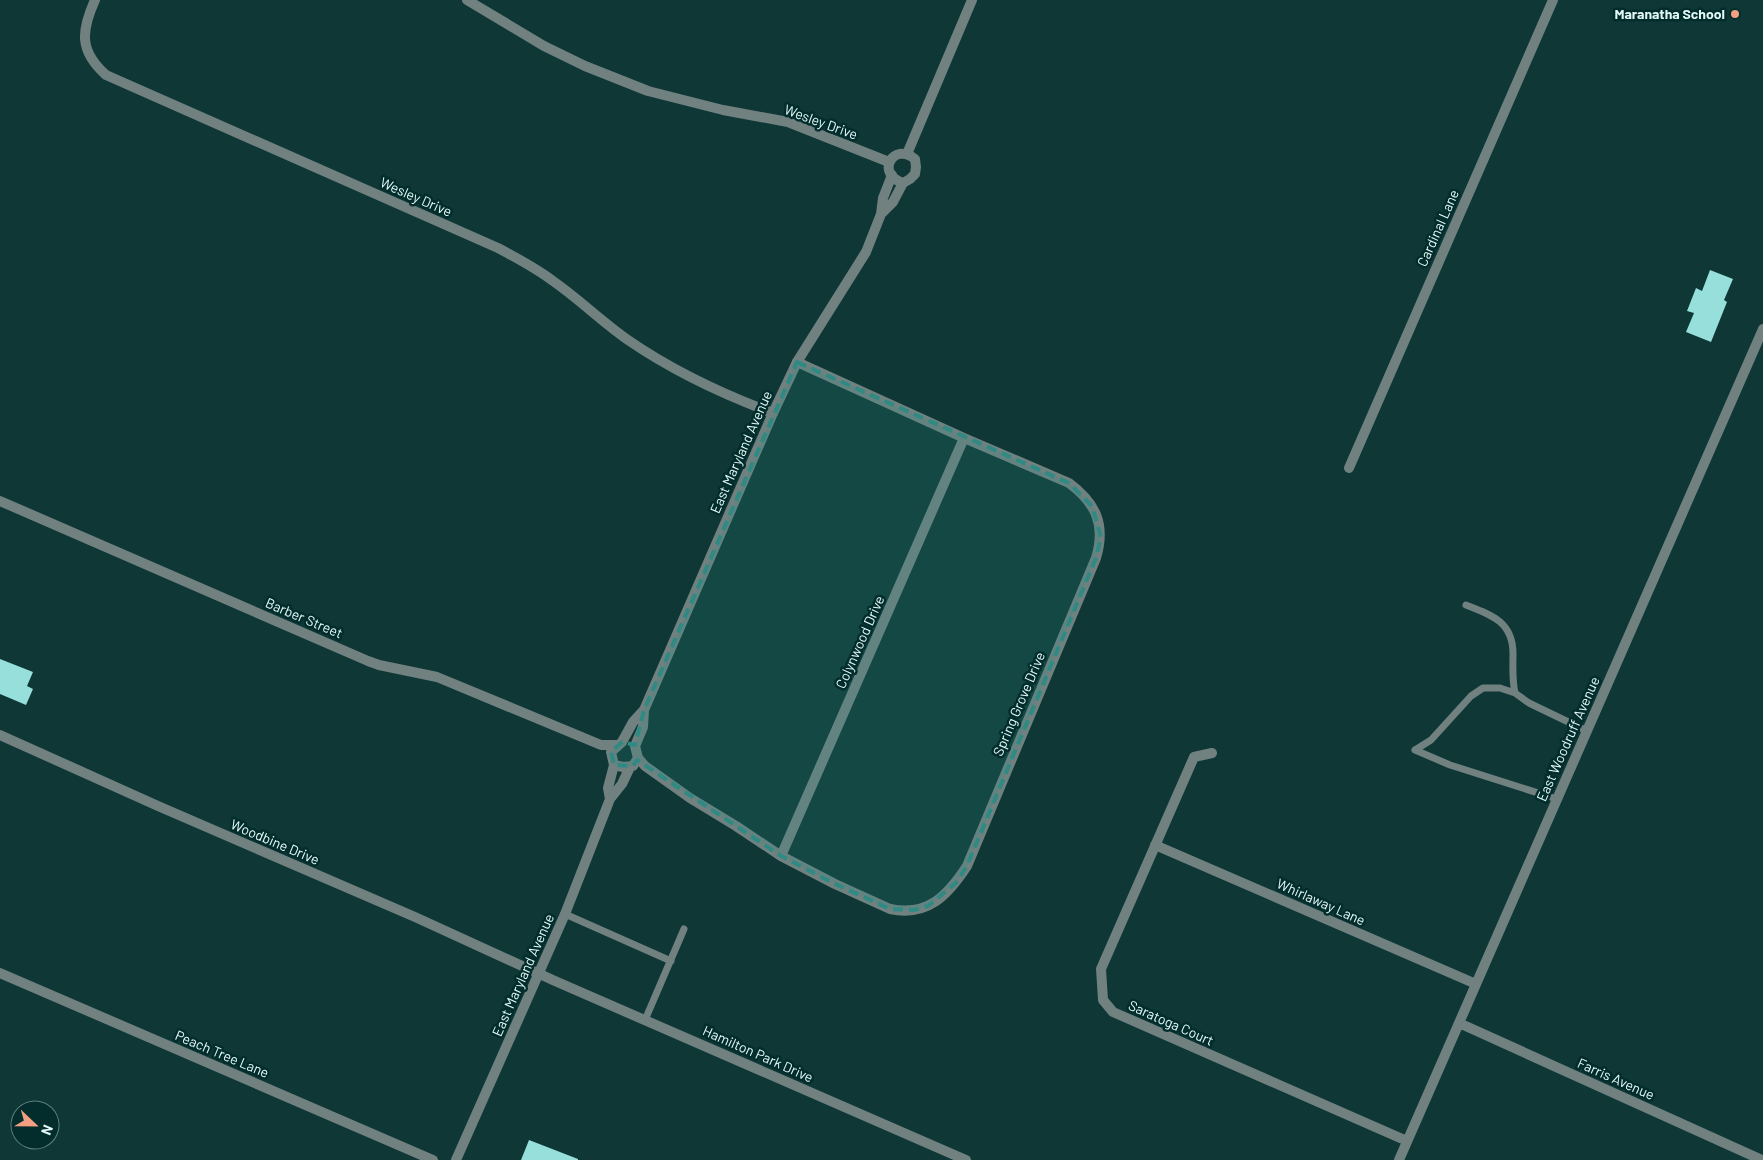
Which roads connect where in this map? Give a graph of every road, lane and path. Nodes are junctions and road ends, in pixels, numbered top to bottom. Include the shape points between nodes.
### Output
1 (95, 0) edge
2 (467, 0) edge
3 (972, 0) edge
4 (1553, 0) edge
5 (907, 154) junction
6 (889, 162) junction
7 (892, 175) junction
8 (903, 183) junction
9 (881, 214) junction
10 (1763, 329) edge
11 (797, 362) junction
12 (773, 413) junction
13 (964, 438) junction
14 (1349, 468) dead end
15 (0, 501) edge
16 (1466, 605) dead end
17 (1515, 693) junction
18 (644, 710) junction
19 (1587, 731) junction
20 (0, 735) edge
21 (620, 744) junction
22 (601, 745) junction
23 (635, 746) junction
24 (1212, 753) dead end
25 (613, 761) junction
26 (636, 764) junction
27 (610, 799) junction
28 (1557, 799) junction
29 (1155, 845) junction
30 (781, 856) junction
31 (565, 914) junction
32 (684, 929) dead end
33 (671, 960) junction
34 (0, 973) edge
35 (538, 974) junction
36 (1476, 984) junction
37 (645, 1020) junction
38 (1459, 1023) junction
39 (1407, 1141) junction
40 (434, 1160) edge
41 (456, 1160) edge
42 (966, 1160) edge
43 (1399, 1160) edge
44 (1762, 1160) edge

1 - 12 street, Wesley Drive via 84,28 85,43 95,65 106,75 498,248 553,280 660,361
2 - 6 street, Wesley Drive via 544,46 648,91 788,122
3 - 5 street
4 - 14 street, Cardinal Lane
5 - 6 street via 893,157
5 - 8 street, East Maryland Avenue via 915,160 916,174
6 - 7 street
7 - 8 street
7 - 9 street, East Maryland Avenue
8 - 9 street, East Maryland Avenue via 893,202
9 - 11 street, East Maryland Avenue via 866,252
10 - 19 street, East Woodruff Avenue
11 - 12 street, East Maryland Avenue
11 - 13 street, Spring Grove Drive
12 - 18 street, East Maryland Avenue
13 - 30 street, Colynwood Drive
13 - 30 street, Spring Grove Drive via 1076,488 1092,506 1099,521 1100,537 1096,558 966,866 942,898 928,906 899,911 834,884
15 - 22 street, Barber Street via 368,661 437,677
16 - 17 lane via 1491,614 1505,626 1513,651 1512,683
17 - 19 lane
17 - 28 lane via 1500,688 1483,688 1471,696 1431,740 1415,750 1450,765
18 - 21 street, East Maryland Avenue
18 - 23 street, East Maryland Avenue via 643,727
19 - 28 street, East Woodruff Avenue
20 - 35 street, Woodbine Drive
21 - 22 street, Barber Street
21 - 23 street
21 - 25 street, East Maryland Avenue via 611,752
22 - 25 street, Barber Street
23 - 26 street
24 - 29 street, Saratoga Court via 1194,757
25 - 26 street via 623,767
25 - 27 street, East Maryland Avenue via 608,788
26 - 27 street, East Maryland Avenue
26 - 30 street, Spring Grove Drive
27 - 31 street, East Maryland Avenue
28 - 36 street, East Woodruff Avenue
29 - 36 street, Whirlaway Lane
29 - 39 street, Saratoga Court via 1101,969 1103,1000 1113,1012
31 - 33 lane
31 - 35 street, East Maryland Avenue
32 - 33 lane
33 - 37 lane
34 - 40 street, Peach Tree Lane
35 - 37 street, Hamilton Park Drive
35 - 41 street, East Maryland Avenue
36 - 38 street, East Woodruff Avenue
37 - 42 street, Hamilton Park Drive
38 - 39 street, East Woodruff Avenue
38 - 44 street, Farris Avenue
39 - 43 street, East Woodruff Avenue

